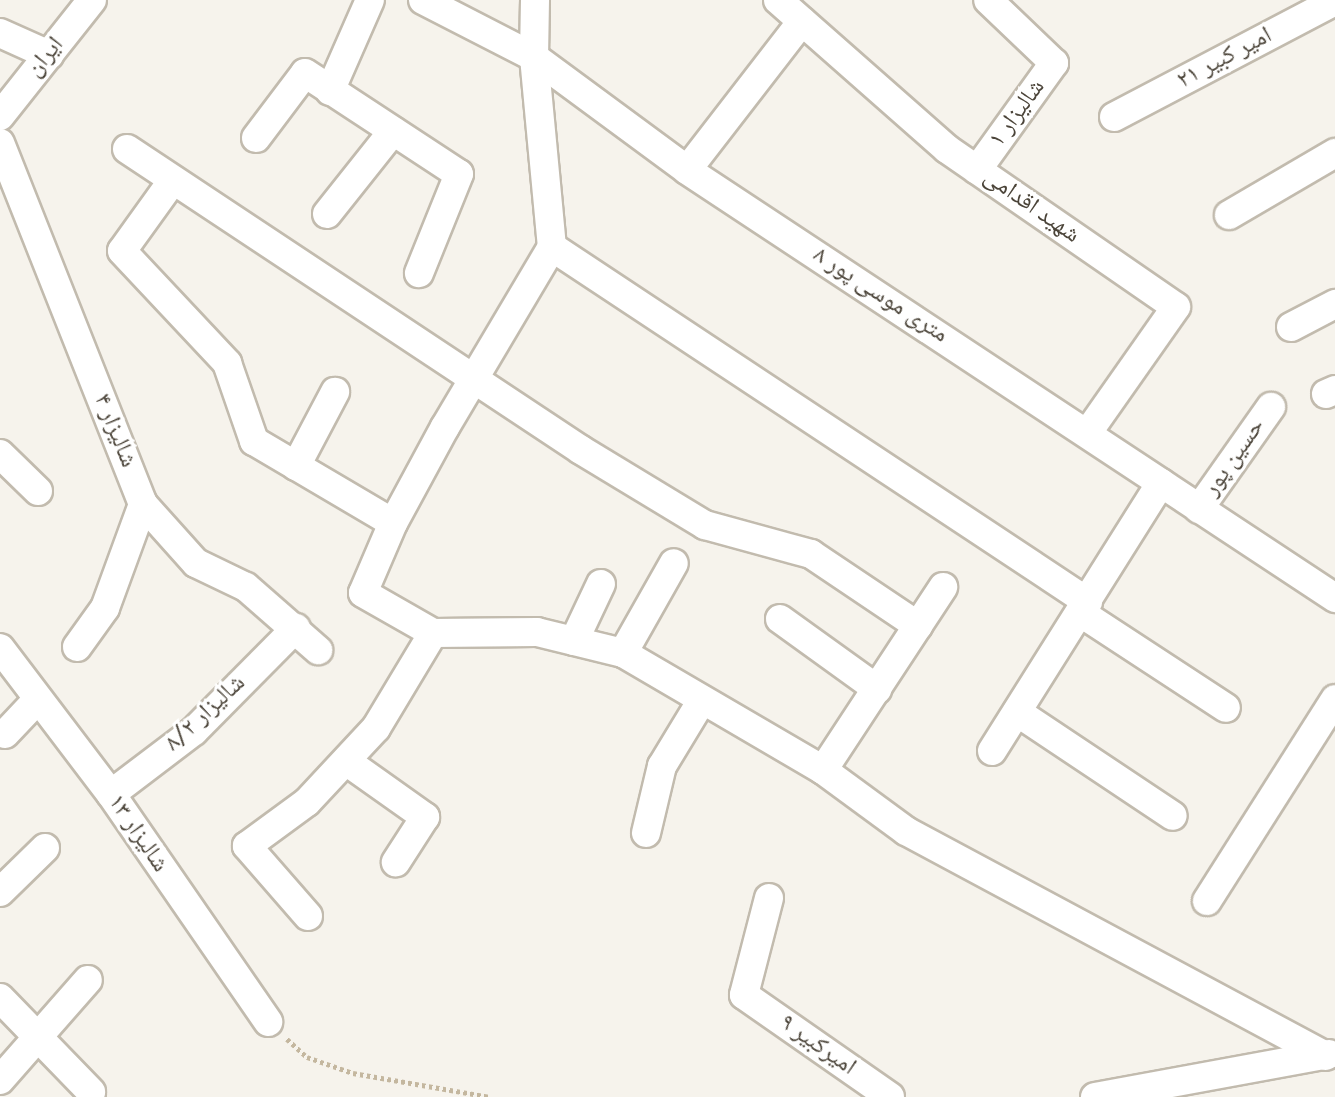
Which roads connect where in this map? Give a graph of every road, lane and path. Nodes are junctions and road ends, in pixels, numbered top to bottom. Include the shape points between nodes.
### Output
1 (92, 0) edge
2 (370, 0) edge
3 (423, 0) edge
4 (535, 0) edge
5 (778, 0) edge
6 (988, 0) edge
7 (1335, 1) edge
8 (802, 21) junction
9 (0, 33) edge
10 (49, 55) junction
11 (534, 57) junction
12 (330, 91) junction
13 (0, 116) edge
14 (1114, 117) dead end
15 (393, 131) junction
16 (256, 138) dead end
17 (0, 143) edge
18 (127, 149) dead end
19 (1335, 153) edge
20 (687, 170) junction
21 (977, 170) junction
22 (173, 180) junction
23 (327, 214) dead end
24 (1229, 215) dead end
25 (552, 247) junction
26 (418, 273) dead end
27 (1335, 304) edge
28 (1291, 327) dead end
29 (473, 381) junction
30 (335, 392) dead end
31 (1271, 407) dead end
32 (1089, 431) junction
33 (0, 454) edge
34 (296, 466) junction
35 (1161, 483) junction
36 (38, 491) dead end
37 (143, 503) junction
38 (1199, 509) junction
39 (393, 523) junction
40 (674, 563) dead end
41 (601, 583) dead end
42 (943, 587) dead end
43 (1335, 598) edge
44 (1084, 608) junction
45 (780, 620) dead end
46 (918, 626) junction
47 (296, 628) junction
48 (433, 633) junction
49 (574, 641) junction
50 (77, 647) dead end
51 (0, 648) edge
52 (318, 650) dead end
53 (623, 653) junction
54 (877, 689) junction
55 (38, 698) junction
56 (1335, 699) edge
57 (702, 700) junction
58 (1226, 708) dead end
59 (1017, 712) junction
60 (5, 734) dead end
61 (992, 751) dead end
62 (346, 761) junction
63 (823, 770) junction
64 (111, 794) junction
65 (1173, 816) dead end
66 (646, 833) dead end
67 (46, 848) dead end
68 (396, 862) dead end
69 (0, 892) edge
70 (769, 898) dead end
71 (1207, 901) dead end
72 (308, 916) dead end
73 (88, 980) dead end
74 (0, 998) edge
75 (268, 1022) joint
76 (38, 1038) junction
77 (1330, 1054) edge
78 (0, 1080) edge
79 (91, 1092) dead end
80 (490, 1097) edge
81 (890, 1097) edge
82 (1095, 1097) edge

1 - 10 street, ایران
2 - 12 street
3 - 11 street, ۸ متری موسی پور
4 - 11 street
5 - 8 street, شهید اقدامی
6 - 21 street, شاليزار ۱ via 1054,63
7 - 14 street, امیر کبیر ۲۱
8 - 20 street
8 - 21 street, شهید اقدامی
9 - 10 street
10 - 13 street, ایران
11 - 20 street, ۸ متری موسی پور
11 - 25 street
12 - 15 street
12 - 16 street via 305,73
15 - 23 street
15 - 26 street via 459,174
17 - 37 street, شالیزار ۴
18 - 22 street
19 - 24 street
20 - 32 street, ۸ متری موسی پور
21 - 32 street, شهید اقدامی via 1176,307
22 - 29 street
22 - 34 street via 122,251 227,363 254,441
25 - 29 street
25 - 44 street
27 - 28 street
29 - 39 street
29 - 46 street via 705,525 811,554
30 - 34 street
31 - 38 street, حسین پور
32 - 35 street, ۸ متری موسی پور
33 - 36 street
34 - 39 street
35 - 38 street, ۸ متری موسی پور
35 - 44 street
37 - 47 street, شالیزار ۴ via 196,564 246,587
37 - 50 street via 105,608
38 - 43 street, ۸ متری موسی پور
39 - 48 street via 363,593
40 - 53 street
41 - 49 street
42 - 46 street
44 - 58 street
44 - 59 street
45 - 54 street
46 - 54 street
47 - 52 street, شالیزار ۴
47 - 64 street, شالیزار ۸/۲ via 194,730
48 - 49 street via 537,632
48 - 62 street via 376,728
49 - 53 street
51 - 55 street, شالیزار ۱۳
53 - 57 street
54 - 63 street
55 - 60 street
55 - 64 street, شالیزار ۱۳
56 - 71 street
57 - 63 street
57 - 66 street via 662,766
59 - 61 street
59 - 65 street
62 - 68 street via 425,817
62 - 72 street via 307,802 247,846
63 - 77 street via 906,831
64 - 75 street, شالیزار ۱۳
67 - 69 street
70 - 81 street, امیرکبیر ۹ via 744,995
73 - 76 street
74 - 76 street
75 - 80 path via 307,1058 353,1073
76 - 78 street
76 - 79 street
77 - 82 street

